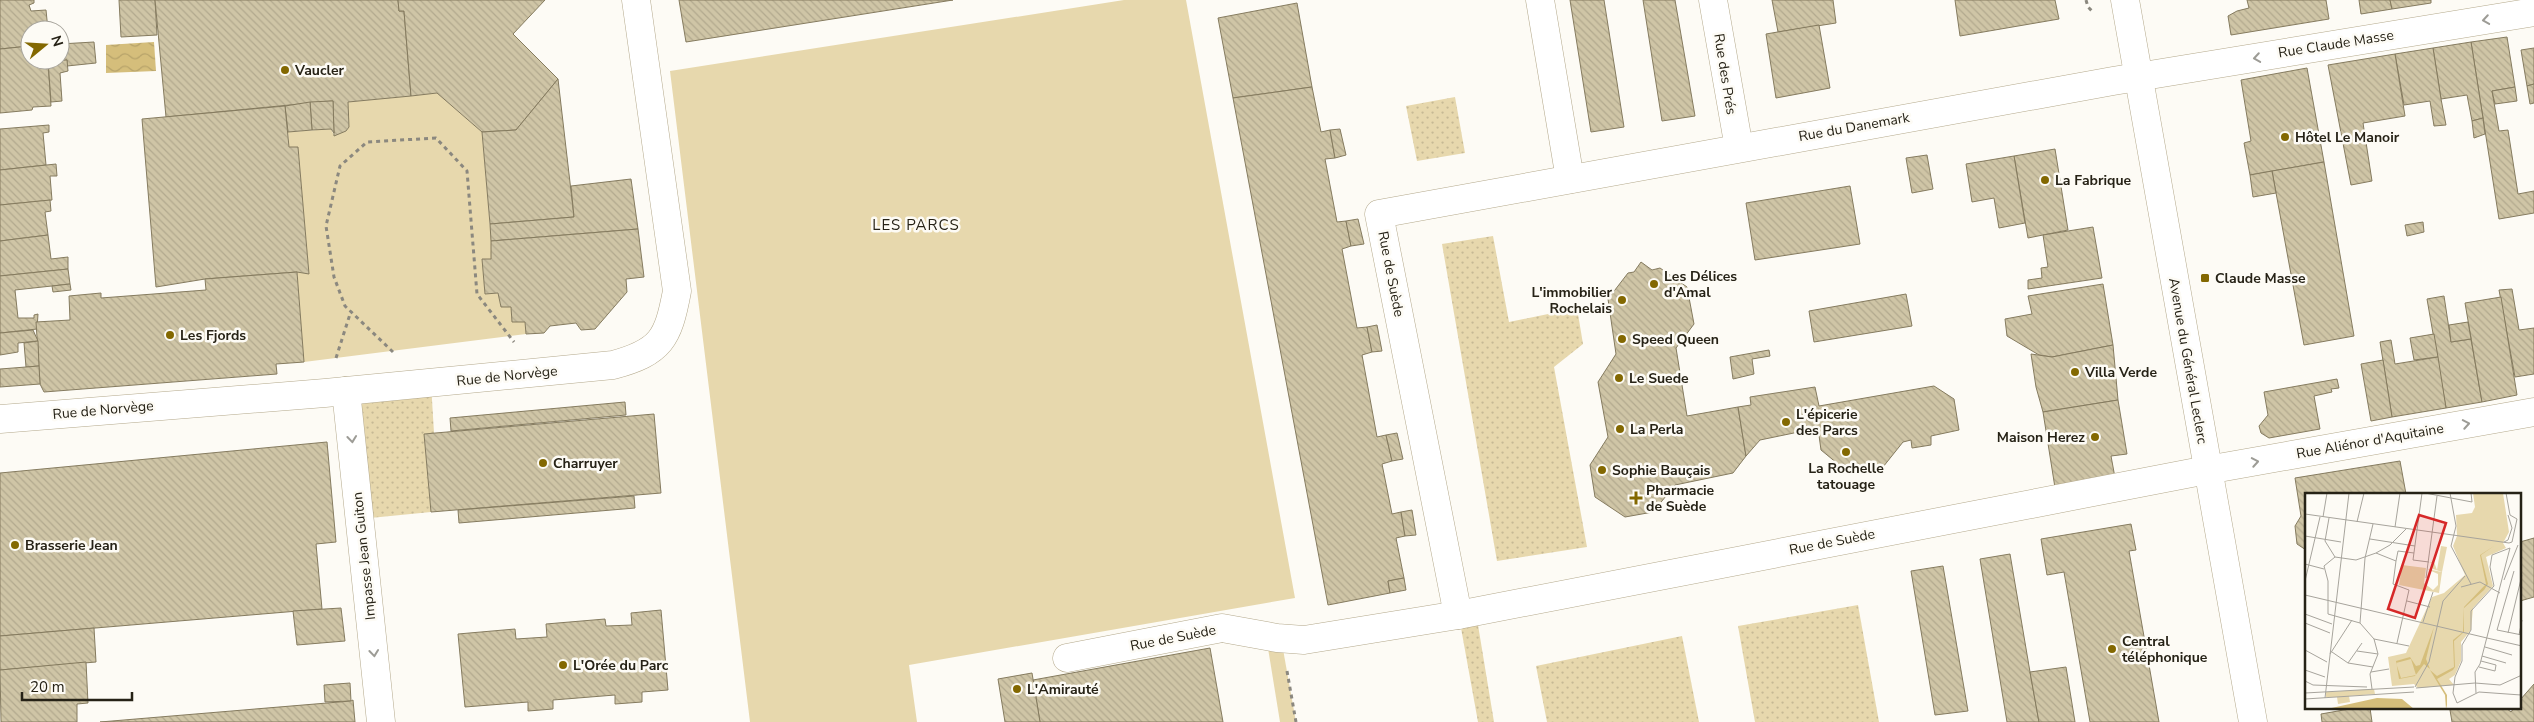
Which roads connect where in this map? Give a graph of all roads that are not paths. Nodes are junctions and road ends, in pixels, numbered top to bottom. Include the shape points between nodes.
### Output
1 (636, 0) edge
2 (1540, 0) edge
3 (1713, 0) edge
4 (2125, 0) edge
5 (2534, 12) edge
6 (2139, 77) junction
7 (1739, 148) junction
8 (1570, 179) junction
9 (336, 392) junction
10 (2534, 412) edge
11 (0, 419) edge
12 (2207, 470) junction
13 (1458, 615) junction
14 (1067, 658) dead end
15 (381, 722) edge
16 (2253, 722) edge

1 - 9 street, Rue de Norvège via 677,291 667,330 657,347 632,360 613,365
2 - 8 street
3 - 7 street, Rue des Prés
4 - 6 street, Avenue du Général Leclerc
5 -> 6 street, Rue Claude Masse
6 - 7 street, Rue du Danemark
6 - 12 street, Avenue du Général Leclerc
7 - 8 street, Rue du Danemark
8 - 13 street, Rue de Suède via 1379,214
9 - 11 street, Rue de Norvège
9 -> 15 street, Impasse Jean Guiton
12 -> 10 street, Rue Aliénor d'Aquitaine
12 - 13 street, Rue de Suède
12 - 16 street, Avenue du Général Leclerc
13 - 14 street, Rue de Suède via 1304,640 1222,628

